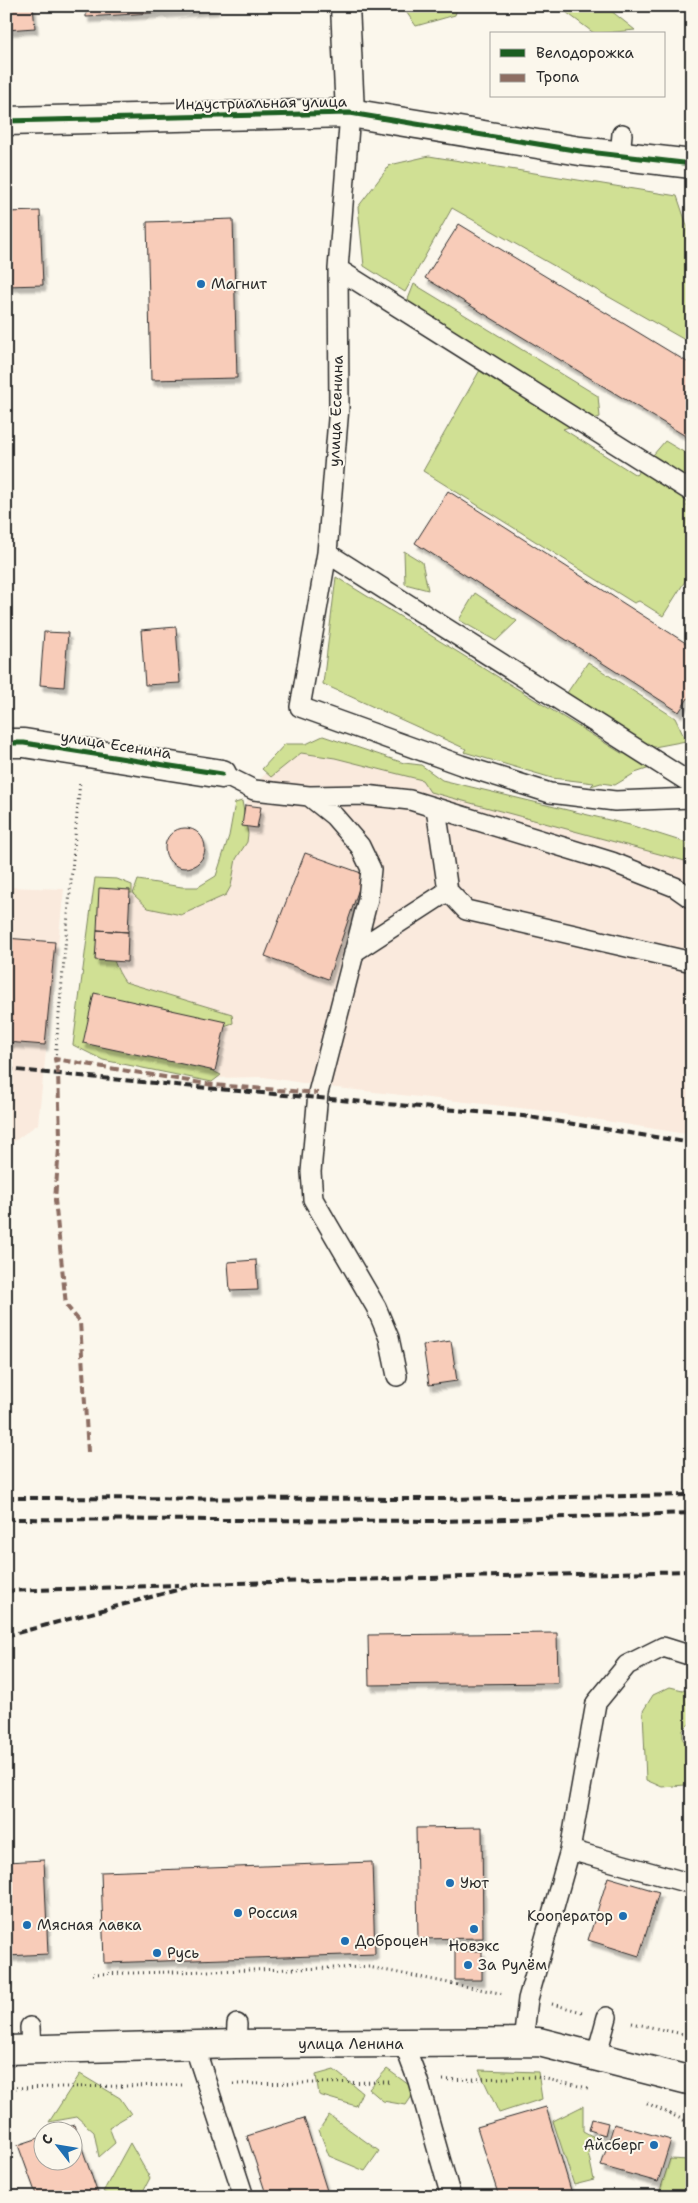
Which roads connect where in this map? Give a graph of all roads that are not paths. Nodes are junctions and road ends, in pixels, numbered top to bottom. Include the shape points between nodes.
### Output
1 (345, 6) edge
2 (350, 113) junction
3 (6, 121) edge
4 (692, 164) edge
5 (338, 269) junction
6 (692, 492) edge
7 (327, 553) junction
8 (6, 744) edge
9 (222, 774) joint
10 (692, 784) edge
11 (309, 796) junction
12 (692, 798) edge
13 (436, 808) junction
14 (448, 891) junction
15 (692, 899) edge
16 (354, 952) junction
17 (692, 962) edge
18 (398, 1376) dead end
19 (692, 1656) edge
20 (570, 1850) junction
21 (692, 1884) edge
22 (607, 2017) road end
23 (22, 2042) edge
24 (524, 2042) junction
25 (404, 2044) junction
26 (194, 2045) junction
27 (596, 2057) junction
28 (692, 2081) edge
29 (244, 2197) edge
30 (451, 2197) edge

1 - 2 street
2 - 3 street, Индустриальная улица
2 - 4 street, Индустриальная улица via 580,151 621,145
2 - 5 lane, улица Есенина
5 - 6 lane
5 - 7 lane, улица Есенина via 345,408
7 - 10 lane
7 - 12 lane, улица Есенина via 300,707 460,765 550,793 615,801
8 - 9 street, улица Есенина via 24,743
9 - 11 lane via 254,790
11 - 13 lane via 365,795 410,800
11 - 16 lane via 334,816 360,846 371,869 368,899
13 - 14 lane
13 - 15 lane via 612,862 675,887
14 - 16 lane
14 - 17 lane via 466,910
16 - 18 lane via 318,1093 311,1172 313,1199 376,1307 389,1338
19 - 20 lane via 664,1648 649,1655 627,1666 596,1703
20 - 21 lane
20 - 24 lane via 528,1999
22 - 27 lane
23 - 26 street, улица Ленина
24 - 25 street, улица Ленина
24 - 27 street, улица Ленина via 539,2042
25 - 26 street, улица Ленина via 237,2034
25 - 30 lane via 418,2081
26 - 29 lane
27 - 28 street, улица Ленина

